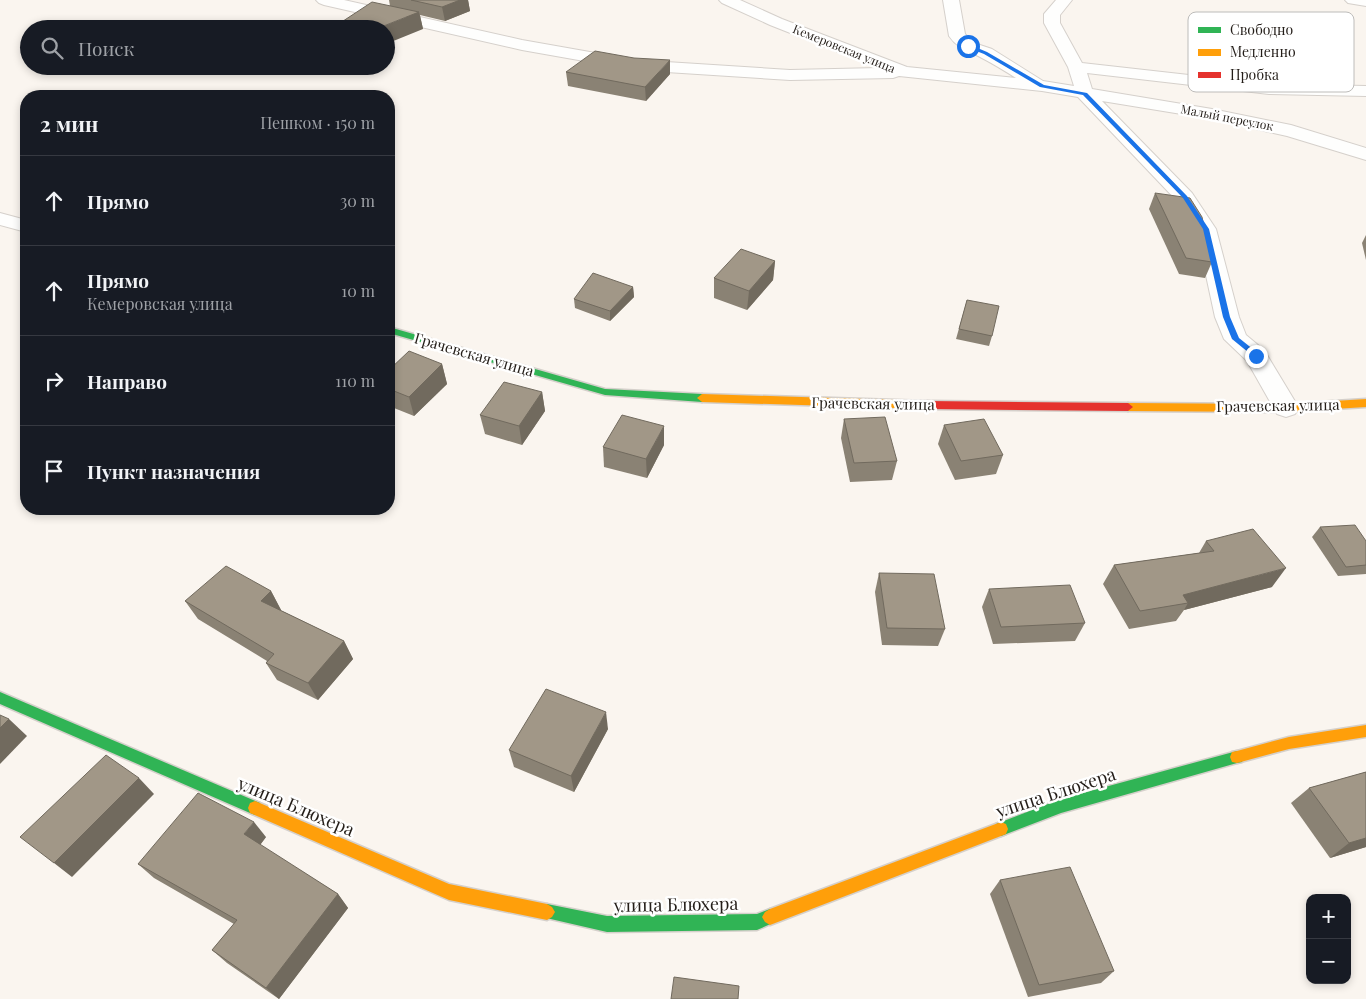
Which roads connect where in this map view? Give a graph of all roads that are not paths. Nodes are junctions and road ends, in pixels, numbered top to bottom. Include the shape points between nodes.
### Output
1 (324, 0) edge
2 (728, 0) edge
3 (951, 0) edge
4 (1064, 0) edge
5 (1353, 0) edge
6 (1366, 1) edge
7 (1076, 67) junction
8 (904, 72) junction
9 (1188, 80) edge
10 (1042, 86) junction
11 (1085, 94) junction
12 (1366, 154) edge
13 (0, 219) edge
14 (20, 224) edge
15 (395, 332) edge
16 (1366, 403) edge
17 (1286, 408) junction
18 (0, 698) edge
19 (1366, 731) edge

1 - 8 street via 522,44 635,65 790,75
2 - 8 street, Кемеровская улица
3 - 10 street via 957,36 968,46
4 - 7 street via 1052,14 1052,23
5 - 6 street
7 - 9 street
7 - 11 street
8 - 10 street, Кемеровская улица
10 - 11 street, Кемеровская улица
11 - 12 street, Малый переулок via 1212,114 1291,131
11 - 17 street via 1185,197 1206,229 1227,317 1236,339 1256,356
13 - 14 street
15 - 17 street, Грачевская улица via 605,392 886,405
16 - 17 street, Грачевская улица
18 - 19 street, улица Блюхера via 449,892 607,924 757,922 1061,806 1289,743

